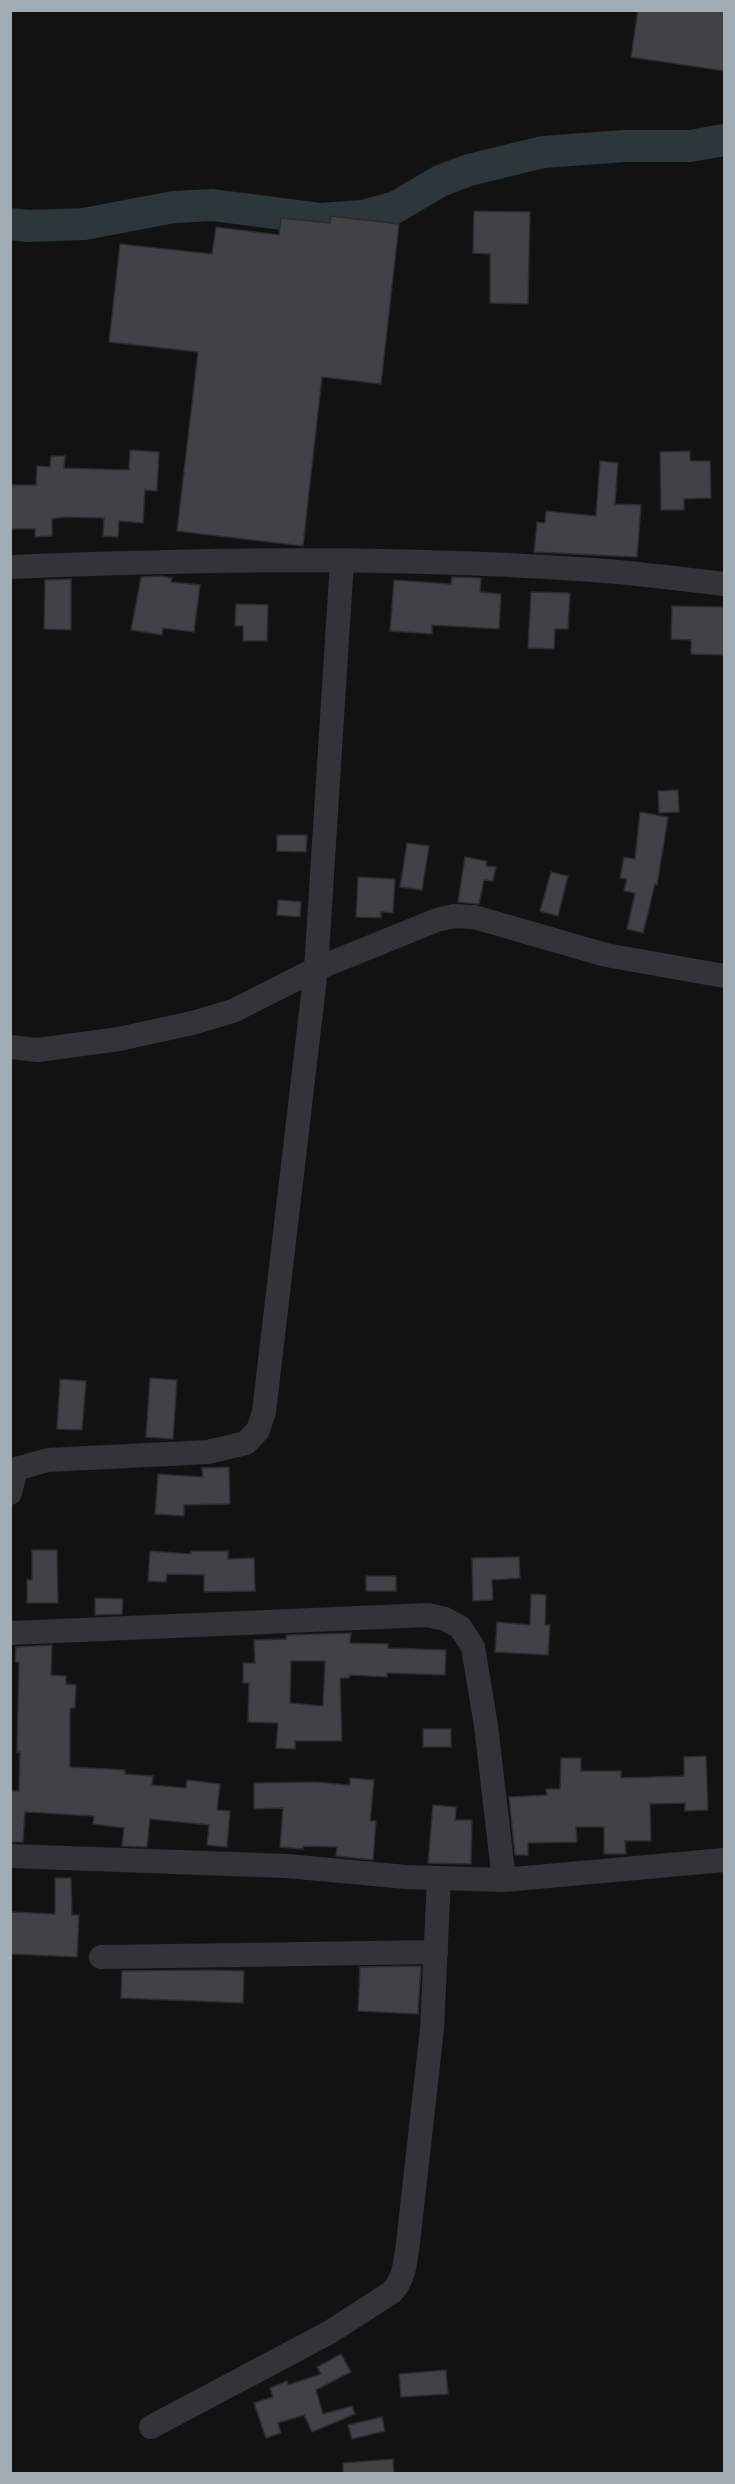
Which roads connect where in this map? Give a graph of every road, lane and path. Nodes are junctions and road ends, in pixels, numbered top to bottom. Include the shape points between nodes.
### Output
1 (342, 561) junction
2 (10, 567) edge
3 (724, 584) edge
4 (316, 969) junction
5 (724, 976) edge
6 (10, 1047) edge
7 (10, 1493) edge
8 (10, 1633) edge
9 (10, 1856) edge
10 (724, 1860) edge
11 (440, 1878) junction
12 (504, 1880) junction
13 (436, 1952) junction
14 (101, 1957) dead end
15 (151, 2427) dead end

1 - 2 street
1 - 3 street via 595,570
1 - 4 street
4 - 5 street via 454,916 474,917 606,955
4 - 6 street via 233,1011 192,1023 50,1049
4 - 7 street via 264,1412 258,1430 246,1443 208,1452 48,1460 19,1467
8 - 12 street via 428,1615 445,1619 460,1627 473,1647
9 - 11 street via 287,1866
10 - 12 street
11 - 12 street
11 - 13 street
13 - 14 street
13 - 15 street via 432,2029 400,2284 330,2332

